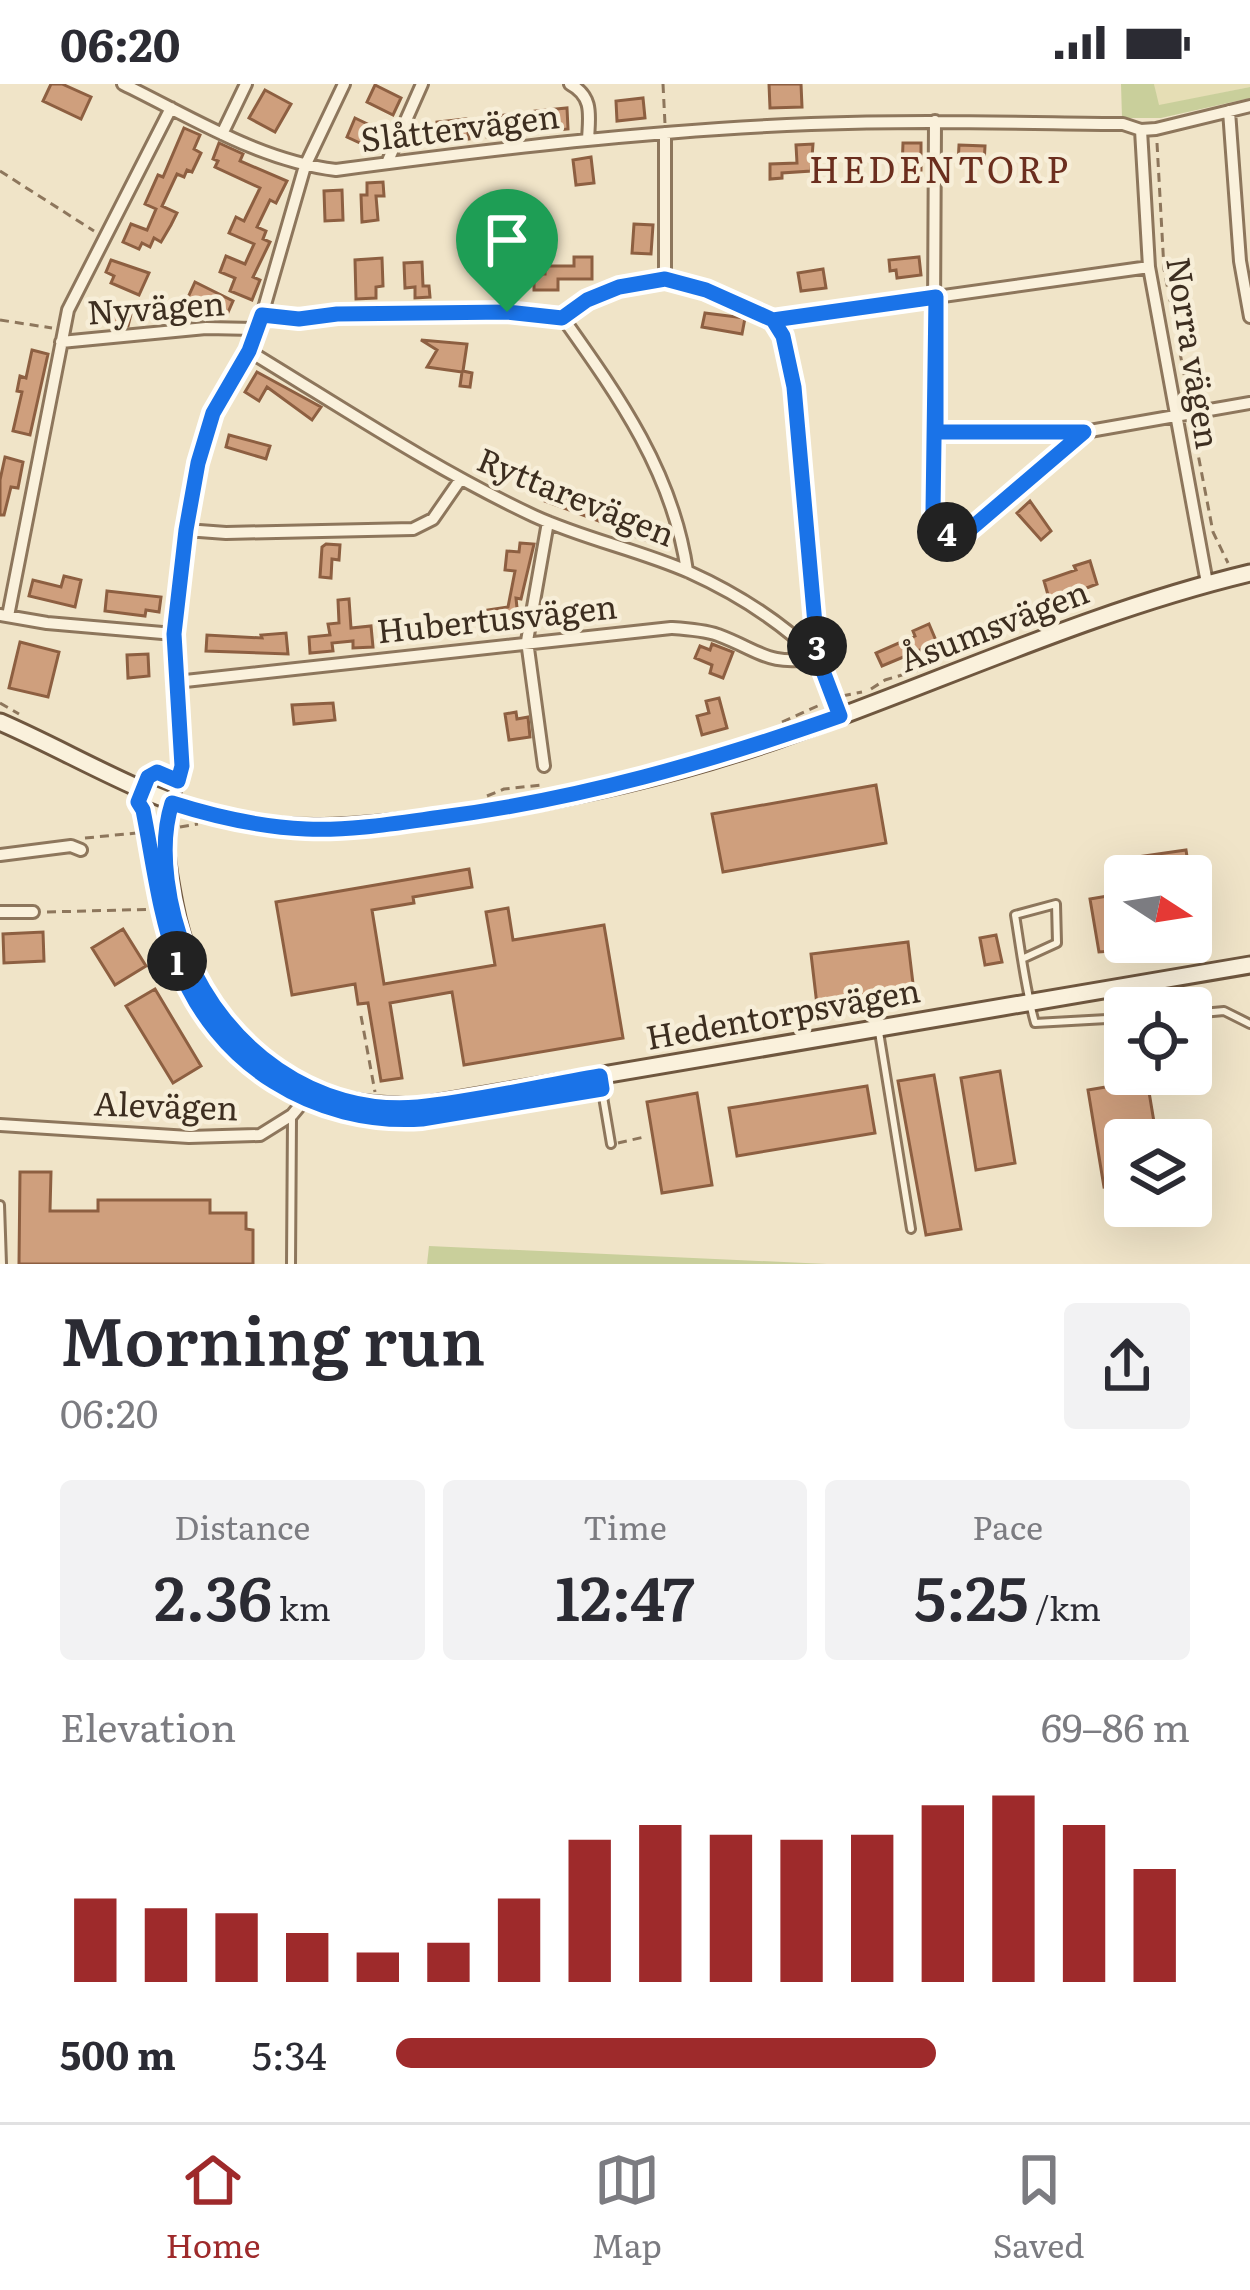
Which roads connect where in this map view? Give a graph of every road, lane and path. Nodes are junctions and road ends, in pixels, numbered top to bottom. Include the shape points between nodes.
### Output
1 (246, 84) edge
2 (344, 84) edge
3 (422, 84) edge
4 (570, 84) edge
5 (663, 84) edge
6 (128, 85) edge
7 (1250, 106) edge
8 (171, 108) junction
9 (1229, 112) junction
10 (935, 121) junction
11 (1156, 129) junction
12 (1142, 130) junction
13 (222, 134) junction
14 (665, 134) junction
15 (588, 140) junction
16 (387, 163) junction
17 (305, 166) junction
18 (0, 171) edge
19 (104, 237) junction
20 (1245, 260) edge
21 (1149, 267) junction
22 (665, 279) junction
23 (936, 297) junction
24 (262, 315) junction
25 (1250, 317) edge
26 (562, 318) junction
27 (0, 320) edge
28 (773, 320) junction
29 (255, 328) junction
30 (62, 336) junction
31 (249, 351) junction
32 (1250, 403) edge
33 (1191, 414) junction
34 (1174, 416) junction
35 (936, 432) junction
36 (1084, 432) junction
37 (460, 480) junction
38 (548, 522) junction
39 (186, 530) junction
40 (1228, 565) junction
41 (1244, 567) edge
42 (687, 571) junction
43 (1206, 577) junction
44 (4, 616) edge
45 (174, 634) junction
46 (527, 641) junction
47 (818, 658) junction
48 (937, 665) dead end
49 (176, 682) junction
50 (833, 698) junction
51 (840, 716) junction
52 (0, 722) edge
53 (773, 725) dead end
54 (544, 766) dead end
55 (178, 781) junction
56 (547, 786) dead end
57 (143, 789) junction
58 (480, 800) dead end
59 (172, 803) junction
60 (81, 850) dead end
61 (152, 852) dead end
62 (0, 855) edge
63 (0, 912) edge
64 (33, 912) joint
65 (166, 924) dead end
66 (1022, 959) junction
67 (1250, 965) edge
68 (1029, 1003) junction
69 (1212, 1012) edge
70 (361, 1016) dead end
71 (1104, 1019) edge
72 (1250, 1024) edge
73 (878, 1028) junction
74 (600, 1076) junction
75 (312, 1091) junction
76 (378, 1106) junction
77 (292, 1115) junction
78 (0, 1125) edge
79 (644, 1137) dead end
80 (610, 1144) joint
81 (0, 1205) edge
82 (911, 1229) dead end
83 (2, 1264) edge
84 (291, 1264) edge

1 - 13 street
2 - 17 street
3 - 16 street
4 - 15 street via 589,104
5 - 14 path
6 - 8 street, Slåttervägen
7 - 9 street, Slåttervägen
8 - 13 street, Slåttervägen
8 - 19 street
9 - 11 street, Slåttervägen
9 - 20 street
10 - 12 street, Slåttervägen
10 - 14 street, Slåttervägen
10 - 23 street
11 - 12 street, Slåttervägen
11 - 33 path via 1164,269
12 - 21 street, Norra vägen
13 - 17 street, Slåttervägen
14 - 15 street, Slåttervägen
14 - 22 street
15 - 16 street, Slåttervägen
16 - 17 street, Slåttervägen
17 - 24 street
18 - 19 path
19 - 30 street
20 - 25 street
21 - 23 street
21 - 34 street, Norra vägen
22 - 26 street via 619,287
22 - 28 street
23 - 28 street
23 - 35 street
24 - 26 street, Nyvägen
24 - 29 street
26 - 42 street via 647,443
27 - 30 path
28 - 47 street via 794,387
29 - 30 street, Nyvägen
29 - 31 street
30 - 44 street
31 - 37 street, Ryttarevägen
31 - 39 street via 213,413
32 - 33 street
33 - 34 street
33 - 40 path via 1213,532
34 - 36 street
34 - 43 street, Norra vägen
35 - 36 street
35 - 36 street via 933,512 940,532 967,532
37 - 38 street, Ryttarevägen
37 - 39 street via 433,519 413,529
38 - 42 street, Ryttarevägen
38 - 46 street
39 - 45 street
40 - 41 path
40 - 43 path
41 - 43 street, Åsumsvägen
42 - 47 street, Ryttarevägen via 784,626
43 - 51 street, Åsumsvägen
44 - 45 street
45 - 49 street
46 - 47 street, Hubertusvägen via 670,628 716,634 767,659
46 - 49 street, Hubertusvägen
46 - 54 street
47 - 50 street
48 - 50 path
49 - 55 street
50 - 51 street
50 - 53 path
51 - 59 street, Åsumsvägen via 663,775 418,820 308,829
52 - 57 street, Åsumsvägen
55 - 57 path via 157,772
55 - 59 street
56 - 58 path
57 - 59 street, Åsumsvägen
57 - 61 path via 138,802
59 - 75 street, Hedentorpsvägen via 165,854 195,974 234,1034
60 - 62 street
63 - 64 street
64 - 65 path via 163,909
66 - 66 lane via 1015,915 1056,904 1057,943
66 - 68 lane
67 - 68 street, Hedentorpsvägen
68 - 71 lane via 1034,1023
68 - 73 street, Hedentorpsvägen
69 - 72 lane
70 - 76 path
73 - 74 street, Hedentorpsvägen
73 - 82 lane
74 - 76 street, Hedentorpsvägen
74 - 80 lane
75 - 76 street, Hedentorpsvägen
75 - 77 street, Alevägen
77 - 78 street, Alevägen via 260,1136
77 - 84 lane
79 - 80 path
81 - 83 lane

